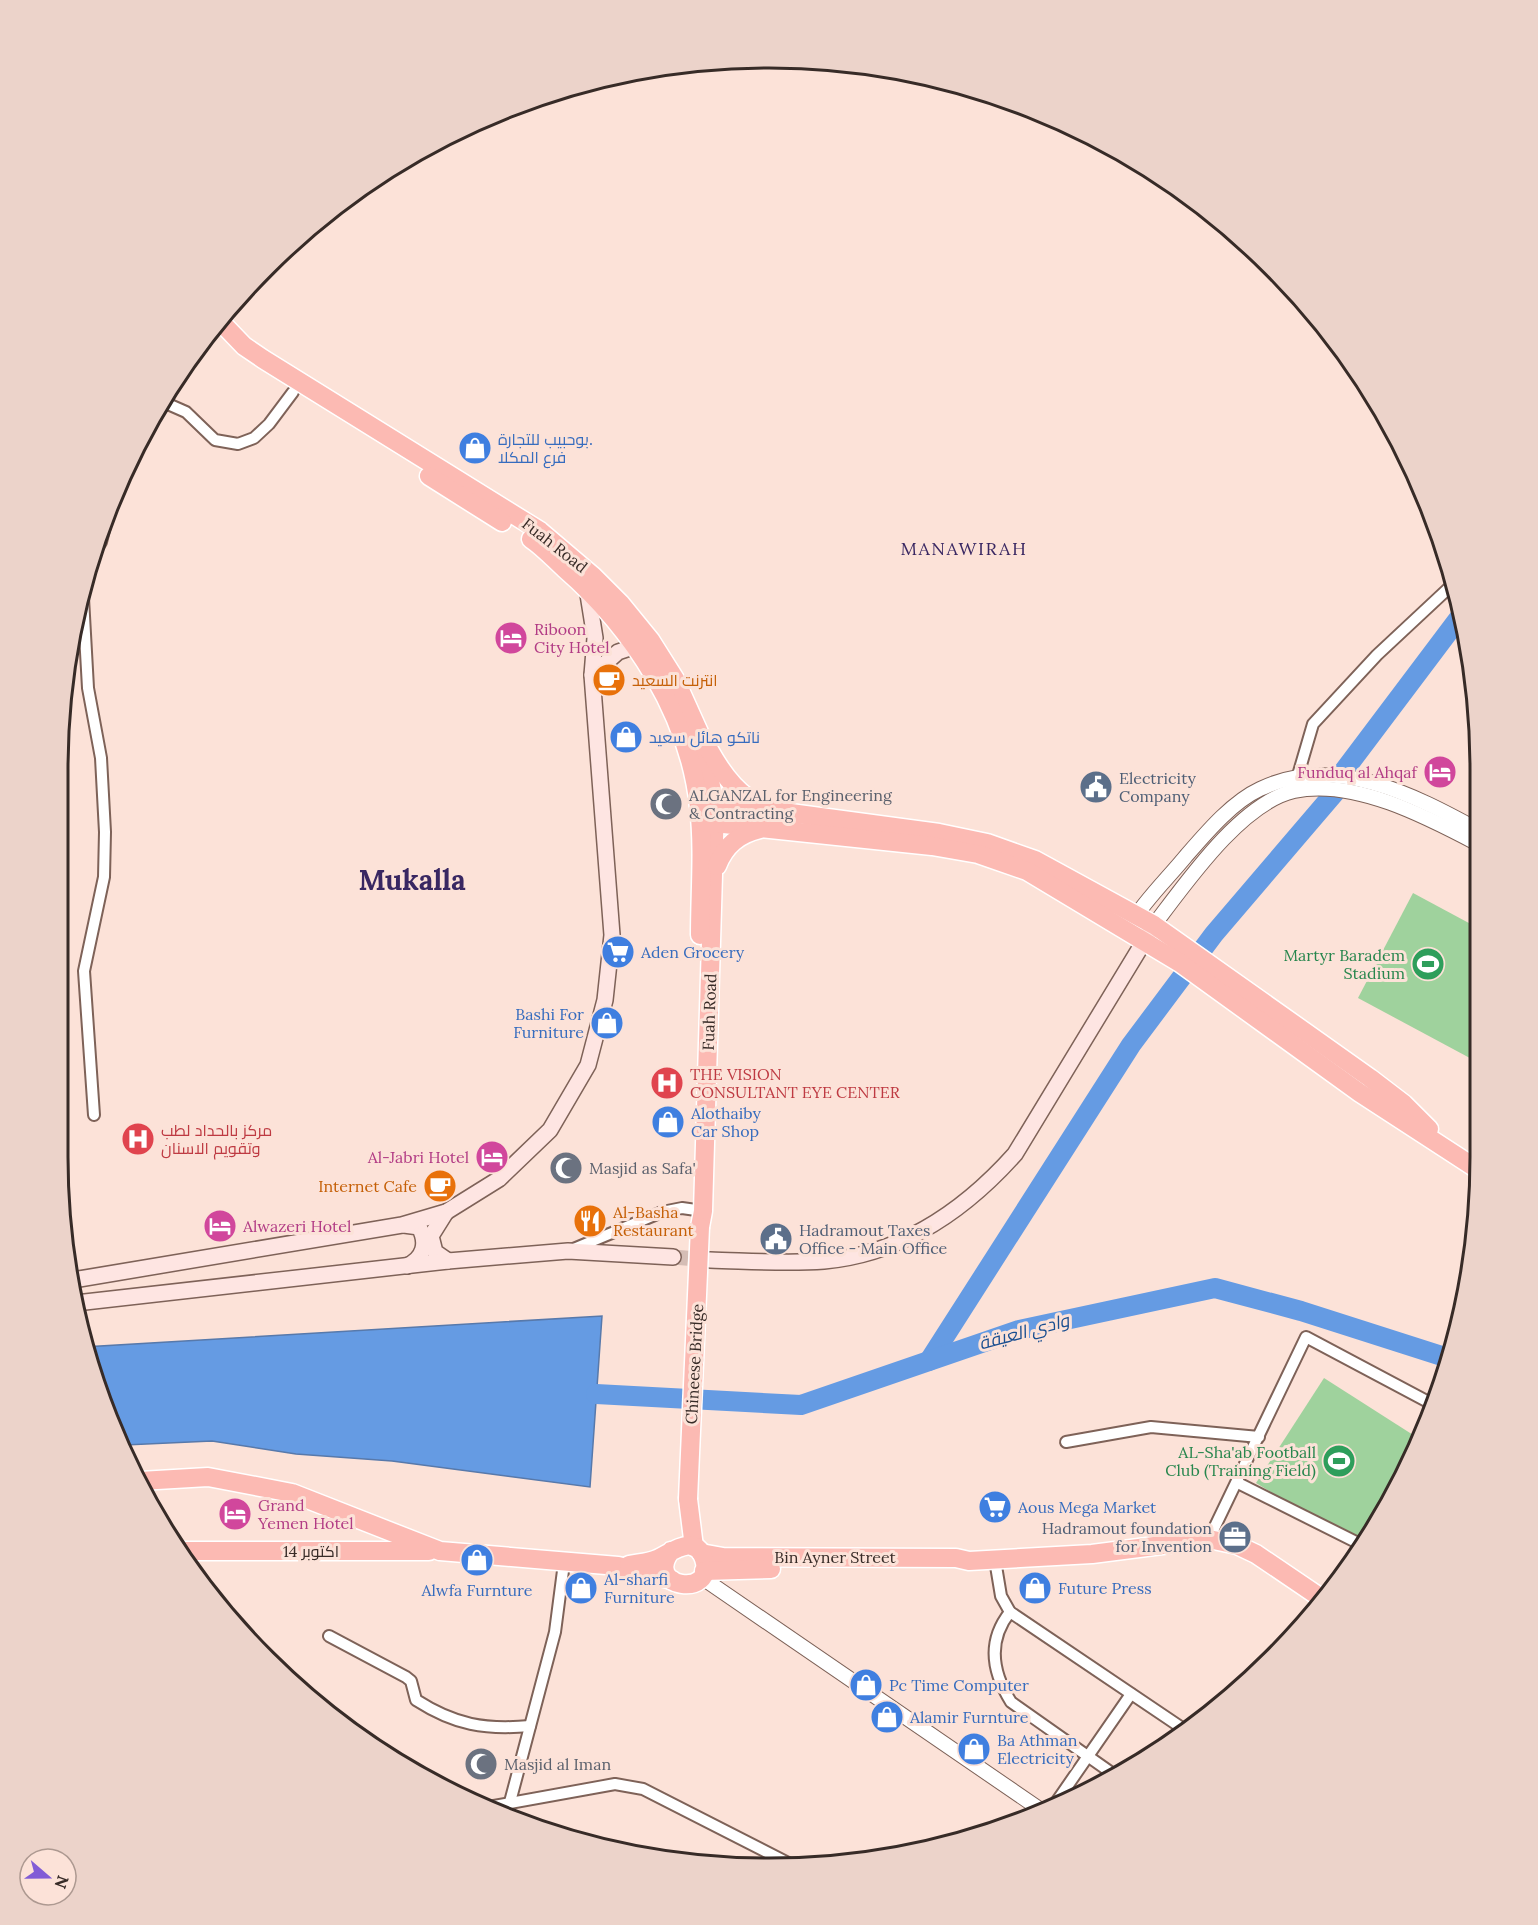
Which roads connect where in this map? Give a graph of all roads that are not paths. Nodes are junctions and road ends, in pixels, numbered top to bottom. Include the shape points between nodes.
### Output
1 (225, 326) edge
2 (218, 335) edge
3 (293, 393) junction
4 (170, 405) edge
5 (587, 588) junction
6 (1448, 589) edge
7 (84, 618) edge
8 (642, 644) junction
9 (592, 675) junction
10 (702, 739) junction
11 (1297, 776) junction
12 (1294, 791) junction
13 (783, 812) junction
14 (707, 815) junction
15 (1470, 826) edge
16 (772, 828) junction
17 (1470, 840) edge
18 (714, 876) junction
19 (1132, 922) junction
20 (1154, 925) junction
21 (1144, 941) junction
22 (1184, 956) junction
23 (94, 1115) dead end
24 (1470, 1165) edge
25 (446, 1212) junction
26 (700, 1217) junction
27 (402, 1225) junction
28 (568, 1251) junction
29 (673, 1257) tunnel mouth
30 (710, 1260) tunnel mouth
31 (448, 1261) junction
32 (407, 1266) junction
33 (79, 1279) edge
34 (83, 1302) edge
35 (1426, 1401) edge
36 (1259, 1437) junction
37 (1066, 1442) dead end
38 (147, 1481) edge
39 (1238, 1483) junction
40 (1355, 1541) edge
41 (1202, 1543) junction
42 (685, 1550) junction
43 (190, 1551) edge
44 (440, 1551) junction
45 (995, 1560) junction
46 (969, 1561) junction
47 (564, 1563) junction
48 (618, 1566) junction
49 (703, 1574) junction
50 (672, 1580) junction
51 (1316, 1595) edge
52 (1309, 1603) edge
53 (1010, 1612) junction
54 (329, 1636) dead end
55 (1131, 1694) junction
56 (1178, 1725) edge
57 (530, 1726) junction
58 (1088, 1755) junction
59 (1108, 1770) edge
60 (1063, 1792) edge
61 (510, 1802) junction
62 (501, 1804) edge
63 (1034, 1805) edge
64 (778, 1858) edge

1 - 8 highway, Fuah Road via 262,358 540,531 620,603
2 - 3 highway, Fuah Road
3 - 4 street via 254,438 238,444 215,440 186,412
3 - 5 highway, Fuah Road via 535,542
5 - 8 highway, Fuah Road
5 - 9 main road via 595,638
6 - 11 street via 1313,724
7 - 23 street via 88,688 101,758 105,832 104,877 84,971
8 - 9 main road via 618,652
8 - 10 highway, Fuah Road via 675,678
8 - 14 highway, Fuah Road via 674,713
9 - 25 main road via 612,935 605,1000 588,1065 550,1130 532,1149 499,1179
10 - 13 highway via 720,770 737,789 757,804
10 - 14 highway, Fuah Road
11 - 12 street
11 - 15 street via 1340,776 1386,785
11 - 19 street via 1259,789 1231,810 1201,839
12 - 17 street via 1336,790 1380,799
12 - 20 street via 1262,807 1234,829 1194,871
13 - 14 highway
13 - 19 highway via 987,843 1035,860
14 - 16 highway
14 - 18 highway, Fuah Road
14 - 26 highway, Fuah Road
16 - 18 highway via 737,838 722,855
16 - 19 highway via 978,854 1027,871
18 - 26 highway, Fuah Road
19 - 20 highway
19 - 21 highway
20 - 21 main road
20 - 22 highway
21 - 22 highway
21 - 30 main road via 1015,1154 962,1206 931,1227 862,1254 789,1263
22 - 24 highway via 1360,1093
25 - 27 main road
25 - 31 main road via 431,1236 435,1252
26 - 28 street via 682,1208 662,1212
26 - 42 highway, Chineese Bridge, bridge
27 - 32 main road via 419,1227 424,1242 420,1257
27 - 33 main road
28 - 29 main road
28 - 31 main road
31 - 32 main road
32 - 34 main road
35 - 36 street via 1306,1337
36 - 37 street via 1150,1427
36 - 39 street
38 - 44 highway via 208,1477 292,1493
39 - 40 street
39 - 41 street
41 - 45 highway, Bin Ayner Street
41 - 51 highway, Bin Ayner Street via 1237,1545
41 - 52 highway, Bin Ayner Street via 1250,1564
42 - 46 highway, Bin Ayner Street via 723,1557
42 - 48 highway via 645,1563
42 - 49 highway via 705,1565
42 - 50 highway via 665,1562
43 - 44 highway, 14 اكتوبر
44 - 47 highway
45 - 46 highway, Bin Ayner Street
45 - 53 street via 999,1590
46 - 49 highway, Bin Ayner Street via 957,1568
47 - 48 highway
47 - 57 street via 555,1632
48 - 50 highway
49 - 50 highway via 690,1585
49 - 63 street
53 - 55 street
53 - 58 street via 994,1641 995,1667 1002,1688 1011,1702
54 - 57 street via 406,1677 416,1700 453,1720 488,1728
55 - 56 street
55 - 58 street
57 - 61 street
58 - 59 street
58 - 60 street
61 - 62 street
61 - 64 street via 615,1784 643,1789

